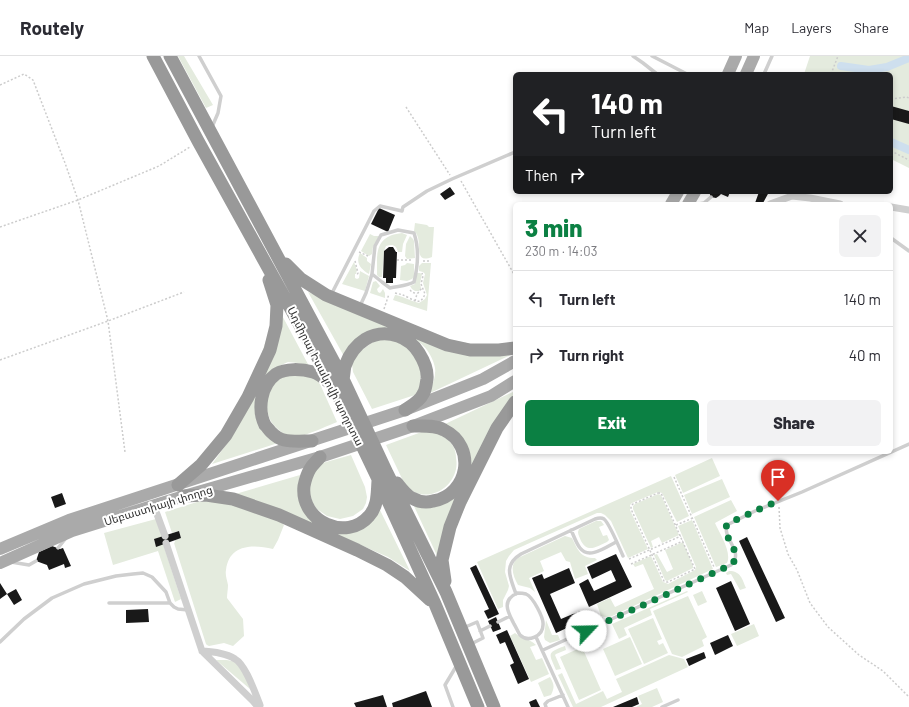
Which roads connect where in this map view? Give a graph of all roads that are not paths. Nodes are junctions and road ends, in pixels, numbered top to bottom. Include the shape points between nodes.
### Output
1 (153, 56) edge
2 (170, 56) edge
3 (198, 56) edge
4 (633, 56) edge
5 (652, 56) edge
6 (736, 56) edge
7 (754, 56) edge
8 (772, 56) edge
9 (654, 72) edge
10 (683, 72) edge
11 (729, 72) edge
12 (747, 72) edge
13 (765, 72) edge
14 (211, 132) junction
15 (513, 153) edge
16 (711, 197) dead end
17 (706, 202) edge
18 (776, 202) edge
19 (830, 202) edge
20 (893, 207) edge
21 (909, 210) edge
22 (893, 239) edge
23 (909, 251) edge
24 (276, 254) junction
25 (263, 257) junction
26 (372, 274) junction
27 (330, 297) junction
28 (359, 309) junction
29 (513, 348) edge
30 (513, 362) edge
31 (338, 382) junction
32 (513, 382) edge
33 (513, 405) edge
34 (405, 410) junction
35 (413, 426) junction
36 (312, 441) junction
37 (909, 444) edge
38 (893, 451) edge
39 (887, 454) edge
40 (320, 457) junction
41 (383, 476) junction
42 (181, 491) junction
43 (154, 506) junction
44 (571, 530) junction
45 (72, 531) junction
46 (616, 542) junction
47 (58, 548) dead end
48 (0, 549) edge
49 (624, 556) dead end
50 (36, 561) dead end
51 (2, 562) edge
52 (446, 592) junction
53 (516, 594) junction
54 (109, 603) dead end
55 (170, 603) junction
56 (435, 604) junction
57 (188, 610) junction
58 (510, 616) junction
59 (498, 622) dead end
60 (490, 626) dead end
61 (462, 628) junction
62 (480, 631) junction
63 (536, 636) junction
64 (0, 642) edge
65 (468, 645) junction
66 (543, 650) junction
67 (202, 651) junction
68 (459, 662) junction
69 (563, 694) junction
70 (678, 700) dead end
71 (259, 707) edge
72 (453, 707) edge
73 (478, 707) edge
74 (494, 707) edge
75 (546, 707) edge
76 (568, 707) edge
77 (662, 707) edge

1 - 25 highway, Ադմիրալ Իսակովի պողոտա
2 - 14 highway, Ադմիրալ Իսակովի պողոտա
3 - 14 lane via 221,96
4 - 9 lane
5 - 10 lane
6 - 11 main road
7 - 12 main road
8 - 13 lane
14 - 24 highway, Ադմիրալ Իսակովի պողոտա
15 - 27 lane via 427,191 403,207 402,211 380,206 374,211
16 - 17 lane
18 - 19 street via 792,196
20 - 21 street
22 - 23 lane
24 - 27 highway via 301,279
24 - 31 highway, Ադմիրալ Իսակովի պողոտա
25 - 31 highway, Ադմիրալ Իսակովի պողոտա
25 - 42 highway via 277,305 276,326 270,350 248,397 226,435
26 - 26 lane via 390,288 414,282 417,260 414,233 398,230 381,235 375,246
26 - 28 lane
27 - 28 highway
28 - 29 highway via 447,345 470,350
30 - 34 main road, Սեբաստիայի փողոց via 483,379
31 - 34 highway via 360,343 384,333 393,334 412,344 426,366 424,393
31 - 36 highway via 313,372 289,370 277,374 263,392 262,417 273,435 283,440
31 - 41 highway, Ադմիրալ Իսակովի պողոտա
32 - 35 main road, Սեբաստիայի փողոց via 491,396
33 - 52 highway via 497,428 450,526 442,560
34 - 36 main road, Սեբաստիայի փողոց
35 - 40 main road, Սեբաստիայի փողոց
35 - 41 highway via 436,427 456,438 465,460 465,471 460,483 444,498 425,502 412,498
36 - 42 main road, Սեբաստիայի փողոց
37 - 38 lane
39 - 66 lane via 727,524 726,532 736,555 731,565
40 - 41 highway via 309,469 305,480 306,504 314,516 333,527 356,526 369,517 377,500
40 - 42 main road, Սեբաստիայի փողոց
41 - 52 highway, Ադմիրալ Իսակովի պողոտա
41 - 56 highway, Ադմիրալ Իսակովի պողոտա
42 - 43 main road, Սեբաստիայի փողոց
42 - 48 main road, Սեբաստիայի փողոց via 69,520
42 - 56 highway via 233,499 279,515 358,550 405,577
43 - 45 main road, Սեբաստիայի փողոց
43 - 57 street
44 - 46 lane via 578,546 588,554
44 - 46 lane via 602,518 607,522
44 - 53 lane via 514,558 510,565 510,573
45 - 47 lane
45 - 51 main road, Սեբաստիայի փողոց
46 - 49 lane
50 - 51 lane via 29,565
52 - 61 highway, Ադմիրալ Իսակովի պողոտա
53 - 58 lane via 508,602
53 - 63 lane via 530,596 543,619 543,628
54 - 55 lane
55 - 57 lane via 178,609
55 - 64 lane via 166,592 152,577 143,573 116,576 84,584 52,598 24,619
56 - 68 highway, Ադմիրալ Իսակովի պողոտա
57 - 67 street
58 - 59 lane
58 - 63 lane via 520,635 529,638
60 - 62 lane
61 - 62 lane via 476,622
61 - 65 highway, Ադմիրալ Իսակովի պողոտա
62 - 65 lane via 483,638
63 - 66 lane
65 - 74 highway, Ադմիրալ Իսակովի պողոտա
66 - 69 lane
67 - 71 street
67 - 71 street via 236,659 244,668
68 - 72 lane via 445,685
68 - 73 highway, Ադմիրալ Իսակովի պողոտա
69 - 75 lane via 548,701
69 - 76 lane
70 - 77 lane

